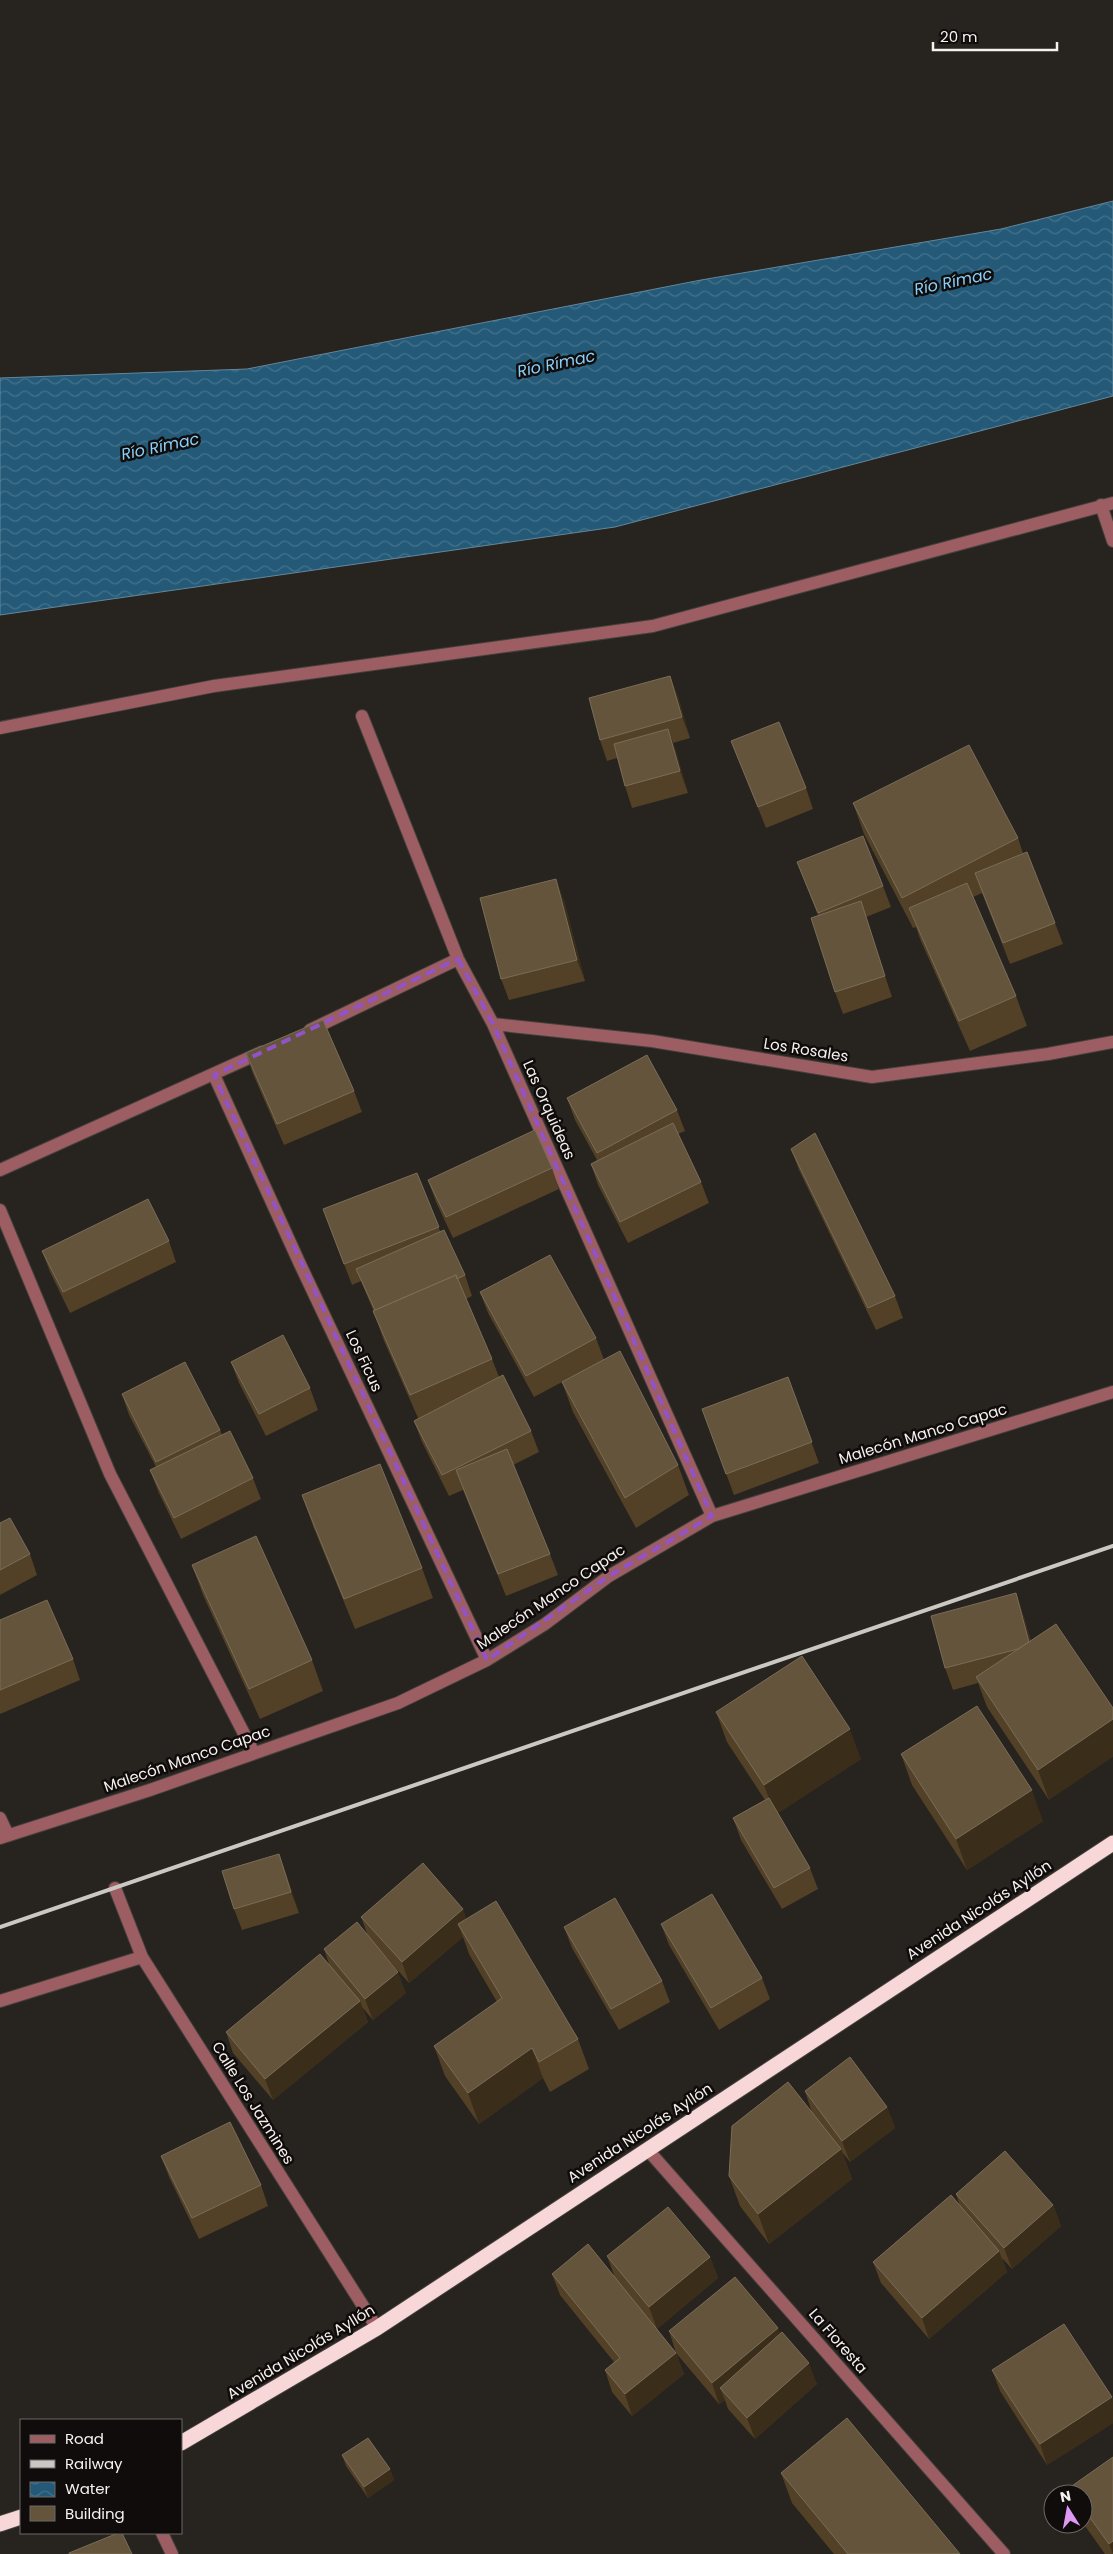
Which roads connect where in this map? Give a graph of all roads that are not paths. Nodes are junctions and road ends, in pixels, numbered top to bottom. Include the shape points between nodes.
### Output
1 (1107, 504) edge
2 (1113, 541) edge
3 (362, 716) dead end
4 (0, 728) edge
5 (458, 959) junction
6 (493, 1024) junction
7 (302, 1034) edge
8 (1113, 1042) edge
9 (275, 1046) edge
10 (214, 1075) junction
11 (0, 1170) edge
12 (0, 1210) edge
13 (1113, 1392) edge
14 (712, 1516) junction
15 (487, 1660) junction
16 (254, 1754) junction
17 (0, 1818) edge
18 (4, 1837) edge
19 (1113, 1843) edge
20 (115, 1888) dead end
21 (142, 1957) junction
22 (0, 2001) edge
23 (647, 2149) junction
24 (378, 2328) junction
25 (182, 2442) edge
26 (20, 2517) edge
27 (0, 2524) edge
28 (162, 2534) edge
29 (172, 2554) edge
30 (1004, 2554) edge

1 - 2 street
1 - 4 street via 653,626 214,686
3 - 5 street, Las Orquideas
5 - 6 street, Las Orquideas
5 - 7 street
6 - 8 street, Los Rosales via 652,1041 872,1077 1048,1054
6 - 14 street, Las Orquideas
9 - 10 street
10 - 11 street
10 - 15 street, Los Ficus
12 - 16 street via 110,1474
13 - 14 street, Malecón Manco Capac
14 - 15 street, Malecón Manco Capac via 609,1576 545,1624
15 - 16 street, Malecón Manco Capac via 398,1703
16 - 18 street, Malecón Manco Capac
17 - 18 street
19 - 23 highway, Avenida Nicolás Ayllón
20 - 21 street, Calle Los Jazmines
21 - 22 street
21 - 24 street, Calle Los Jazmines
23 - 24 highway, Avenida Nicolás Ayllón
23 - 30 street, La Floresta
24 - 25 highway, Avenida Nicolás Ayllón
26 - 27 highway
28 - 29 street

